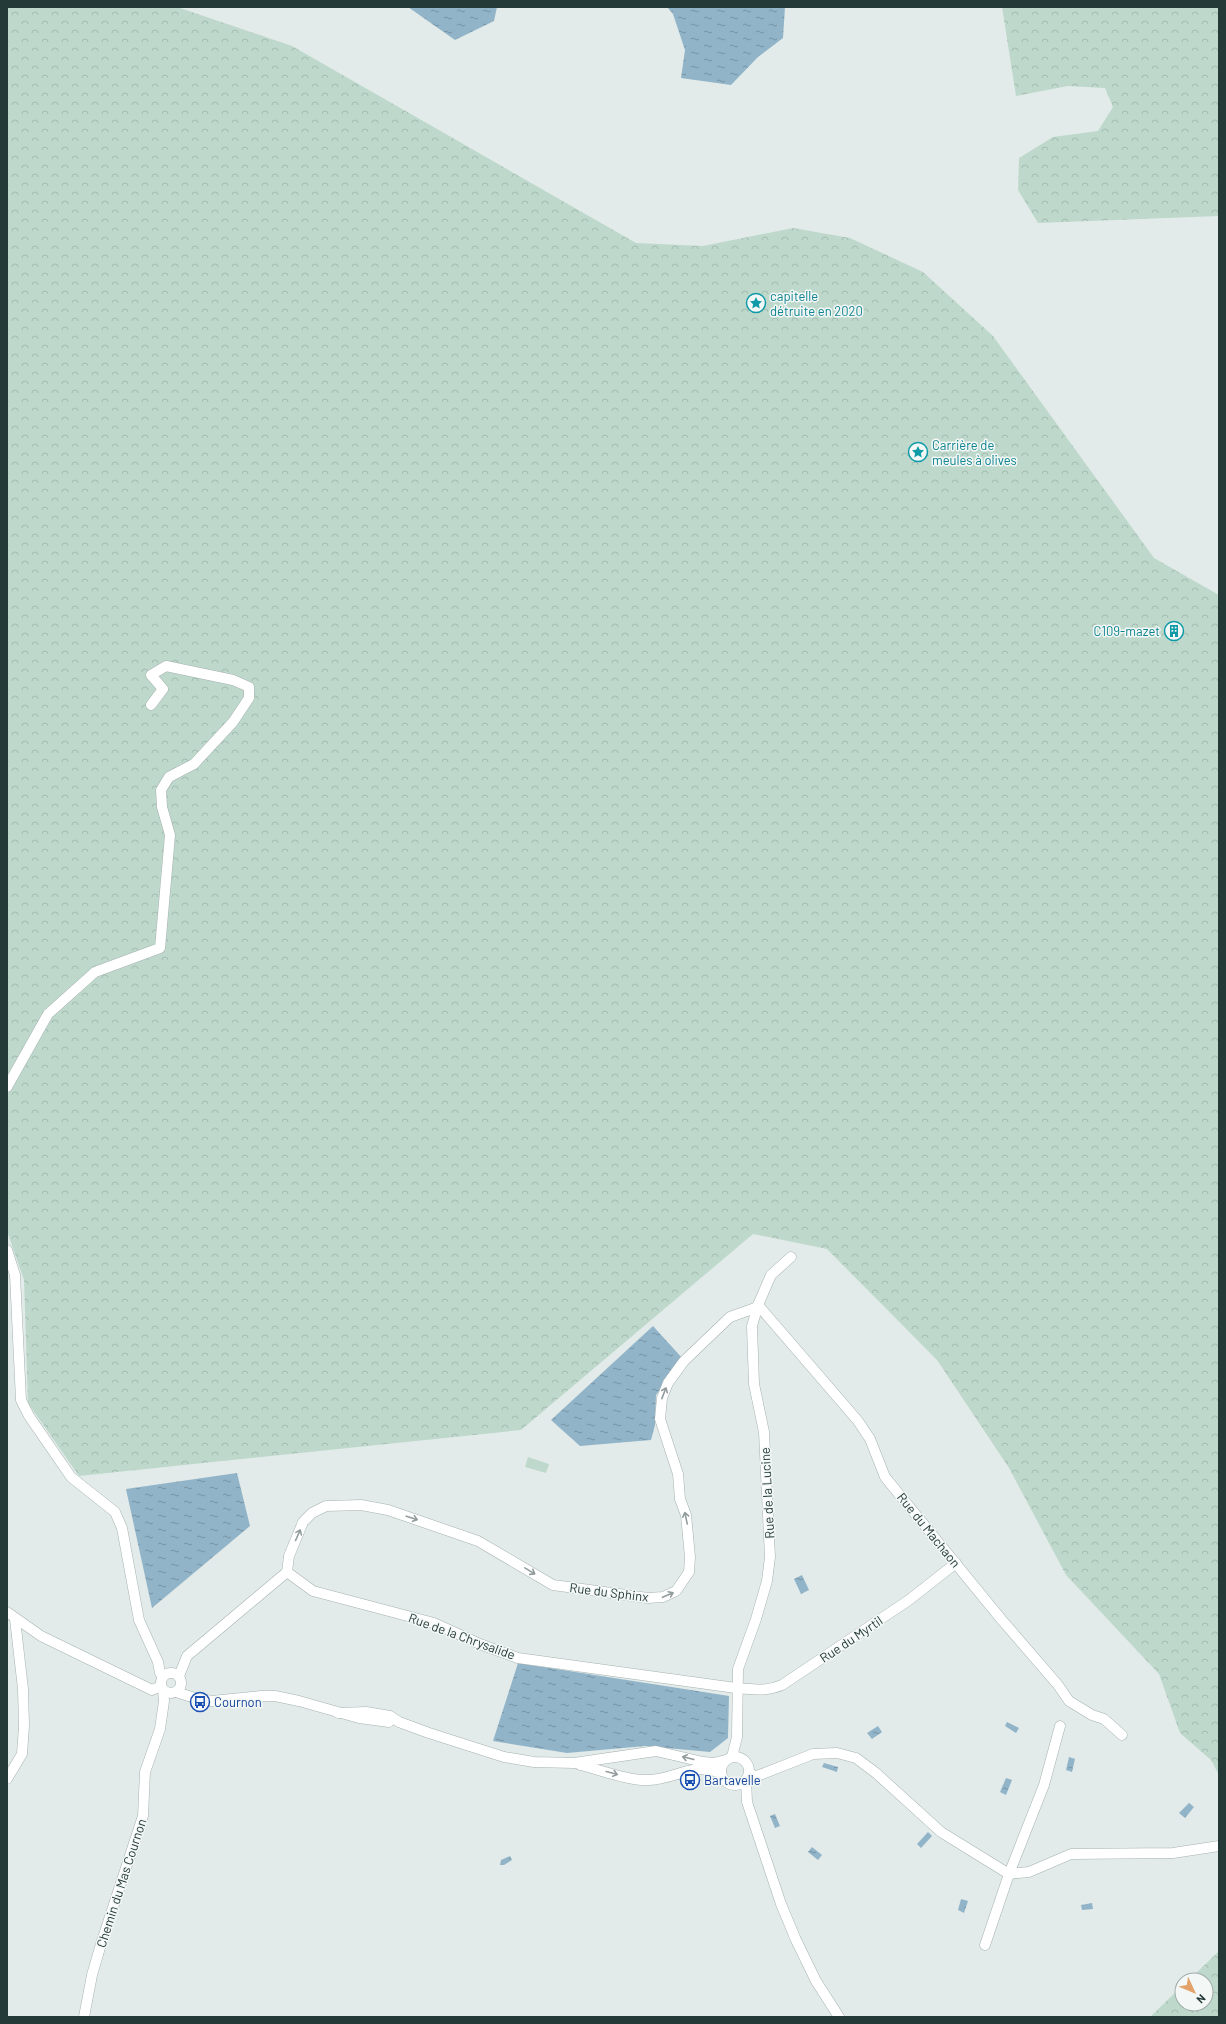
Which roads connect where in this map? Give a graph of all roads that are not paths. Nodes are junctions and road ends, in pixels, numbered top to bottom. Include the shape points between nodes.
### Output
1 (151, 705) dead end
2 (7, 1087) edge
3 (7, 1250) edge
4 (791, 1257) dead end
5 (758, 1306) junction
6 (956, 1562) junction
7 (287, 1572) junction
8 (11, 1616) edge
9 (170, 1682) junction
10 (736, 1688) junction
11 (1060, 1726) dead end
12 (1122, 1735) dead end
13 (737, 1737) junction
14 (729, 1759) junction
15 (574, 1763) junction
16 (746, 1770) junction
17 (721, 1773) junction
18 (7, 1779) edge
19 (734, 1785) junction
20 (747, 1802) junction
21 (1219, 1846) edge
22 (1009, 1874) junction
23 (985, 1945) dead end
24 (84, 2017) edge
25 (838, 2017) edge

1 - 2 street via 163,689 151,675 166,666 232,680 249,687 249,698 233,722 194,764 169,777 161,790 162,807 170,836 160,948 95,972 48,1014
3 - 9 street via 15,1275 21,1400 29,1416 71,1477 115,1512 122,1528 139,1620 158,1662 160,1673
4 - 5 street, Rue de la Lucine via 771,1275
5 - 6 street, Rue du Machaon via 858,1421 870,1439 885,1477
7 -> 5 street, Rue du Sphinx via 289,1556 304,1522 312,1513 326,1506 361,1505 388,1510 478,1542 552,1585 648,1598 671,1594 689,1572 691,1549 686,1515 680,1499 678,1474 660,1418 662,1398 668,1383 684,1361 730,1317
5 - 10 street, Rue de la Lucine via 752,1326 754,1384 764,1432 770,1557 767,1581 738,1669
6 - 10 street, Rue du Myrtil via 908,1600 782,1685 773,1690 763,1691
6 - 12 street, Rue du Machaon via 1069,1701 1104,1719
7 - 9 street via 187,1656
7 - 10 street, Rue de la Chrysalide via 313,1591 434,1623 518,1658
8 - 9 street via 41,1636 152,1690
8 - 18 street via 23,1689 24,1726 22,1754
9 - 15 street via 195,1698 212,1701 275,1696 338,1713 399,1722 504,1757 534,1762
9 - 24 street, Chemin du Mas Cournon via 160,1730 145,1772 143,1816 100,1944
10 - 13 street, Rue de la Lucine via 739,1710
11 - 22 street via 1044,1785
13 - 14 street, Rue de la Lucine
13 - 16 street, Rue de la Lucine
14 -> 15 street via 713,1763 703,1762 656,1751
14 - 16 street
14 - 17 street, Rue de la Lucine via 723,1764
15 -> 17 street via 639,1780 659,1779 700,1768
16 - 19 street
16 - 20 street, Rue de la Lucine
16 - 22 street via 774,1769 813,1754 837,1754 856,1758 941,1832
17 - 19 street via 725,1781
19 - 20 street
20 - 25 street via 781,1904 796,1940 816,1981
21 - 22 street via 1173,1853 1071,1854 1029,1872
22 - 23 street

